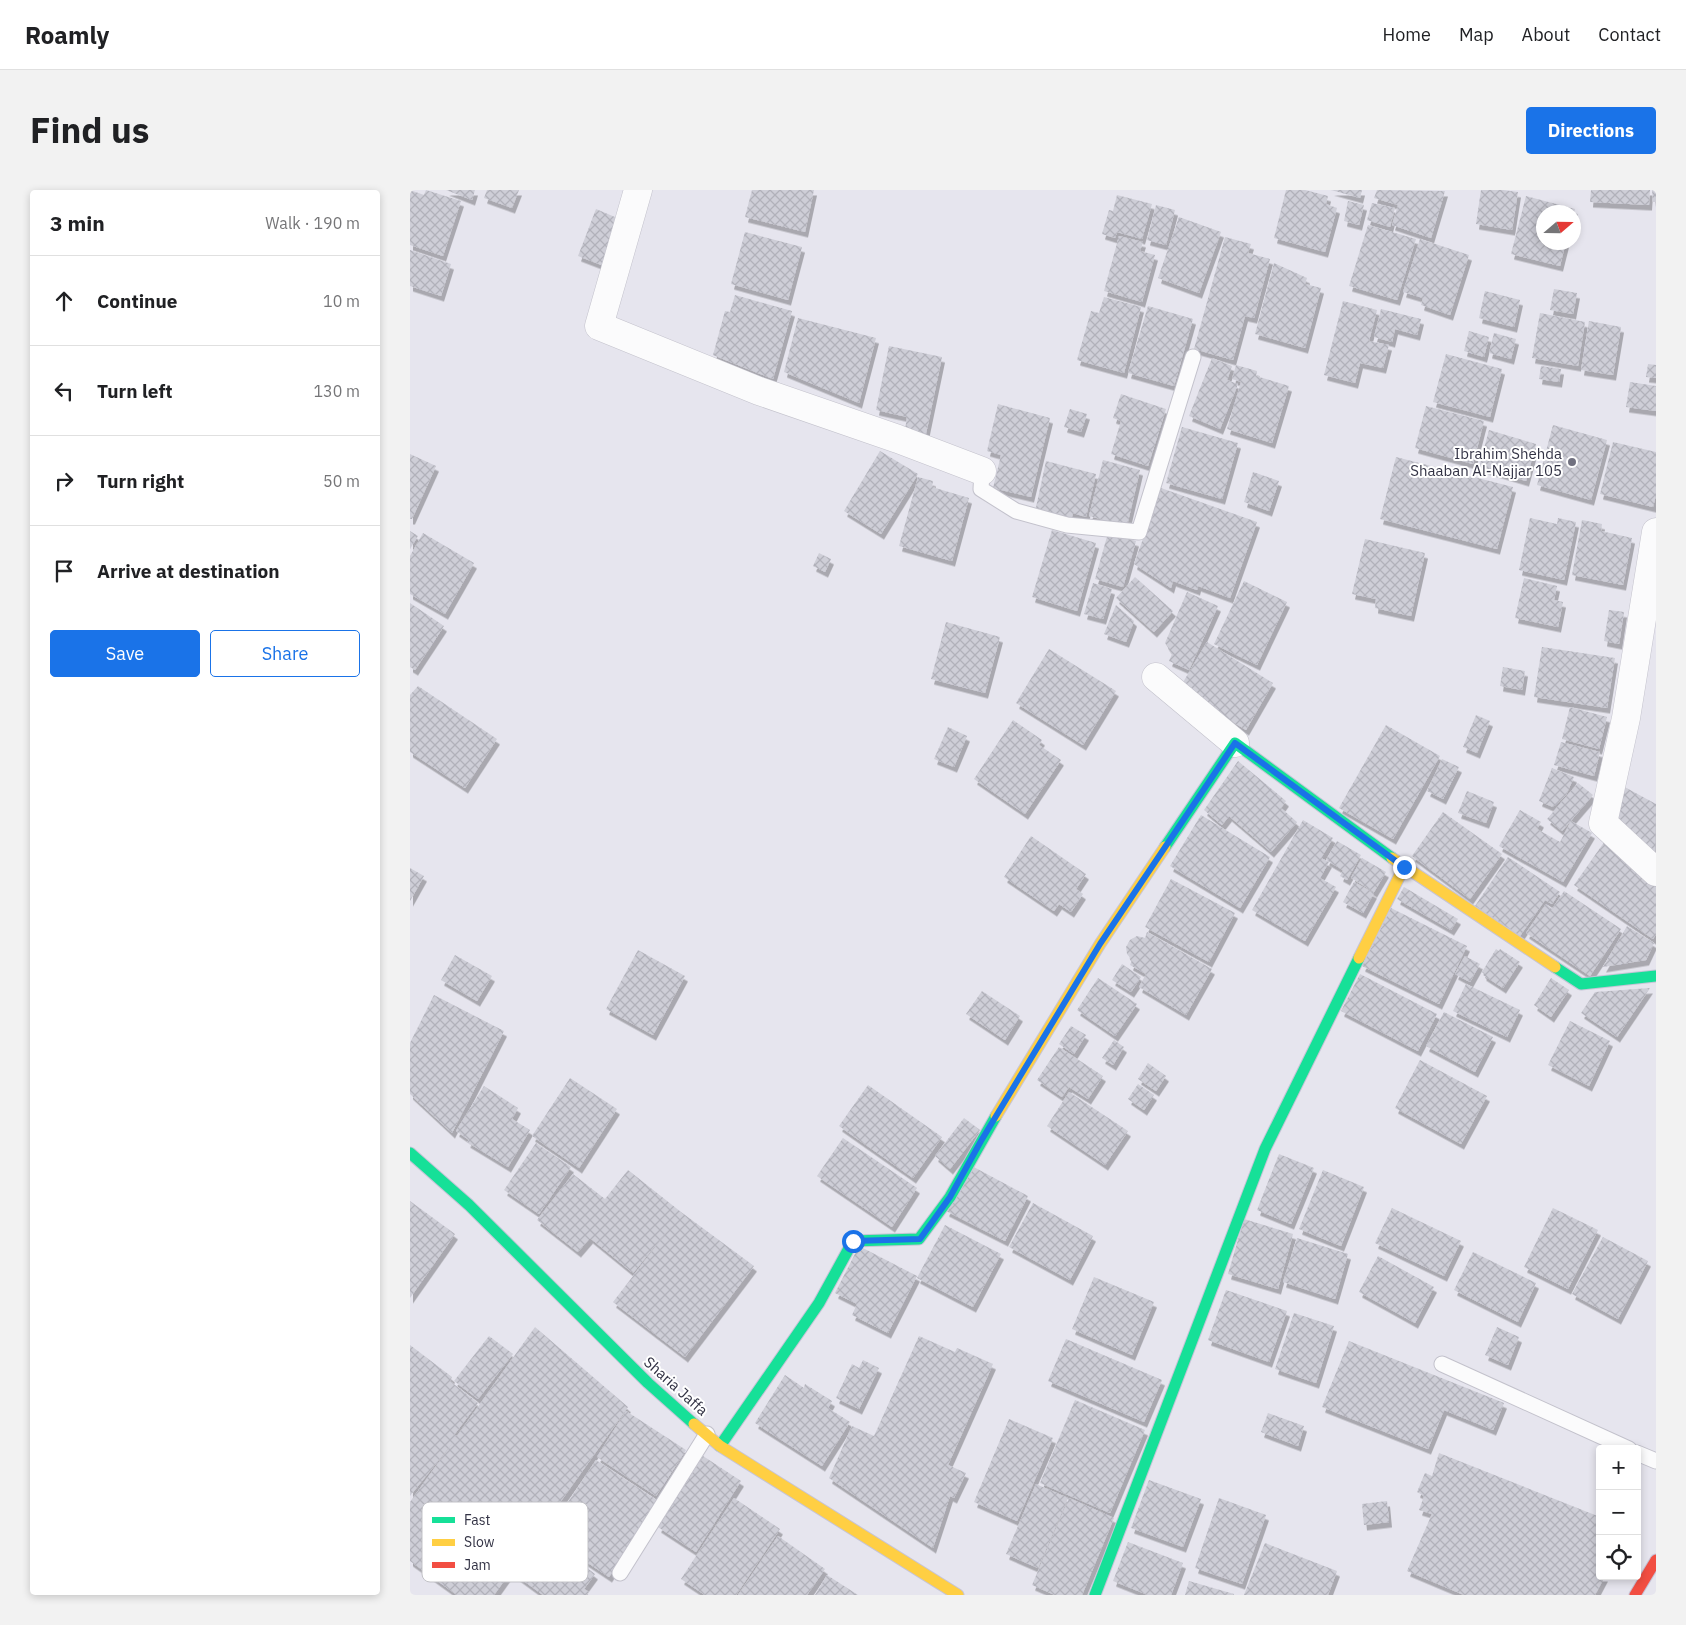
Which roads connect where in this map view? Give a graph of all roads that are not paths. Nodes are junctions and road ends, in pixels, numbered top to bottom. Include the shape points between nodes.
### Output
1 (638, 190) edge
2 (1193, 357) dead end
3 (982, 470) joint
4 (1656, 532) edge
5 (1156, 677) dead end
6 (1235, 743) junction
7 (1404, 867) junction
8 (1656, 872) edge
9 (1656, 976) edge
10 (410, 1153) edge
11 (1442, 1364) dead end
12 (707, 1434) junction
13 (1620, 1445) edge
14 (720, 1446) junction
15 (1641, 1454) edge
16 (1656, 1461) edge
17 (1656, 1560) edge
18 (620, 1573) dead end
19 (958, 1595) edge
20 (1095, 1595) edge
21 (1635, 1595) edge

1 - 3 street via 599,326 759,391
2 - 3 lane via 1139,532 1068,525 1016,510 981,489
4 - 8 street via 1626,718 1602,823
5 - 6 street
6 - 7 street
6 - 14 street via 1100,944 950,1197 920,1239 853,1241 819,1303
7 - 9 street via 1581,984
7 - 20 street via 1265,1149
10 - 12 street, Sharia Jaffa via 469,1205 648,1383
11 - 13 lane
12 - 14 street, Sharia Jaffa
12 - 18 lane
14 - 19 street, Sharia Jaffa
15 - 16 lane
17 - 21 street

